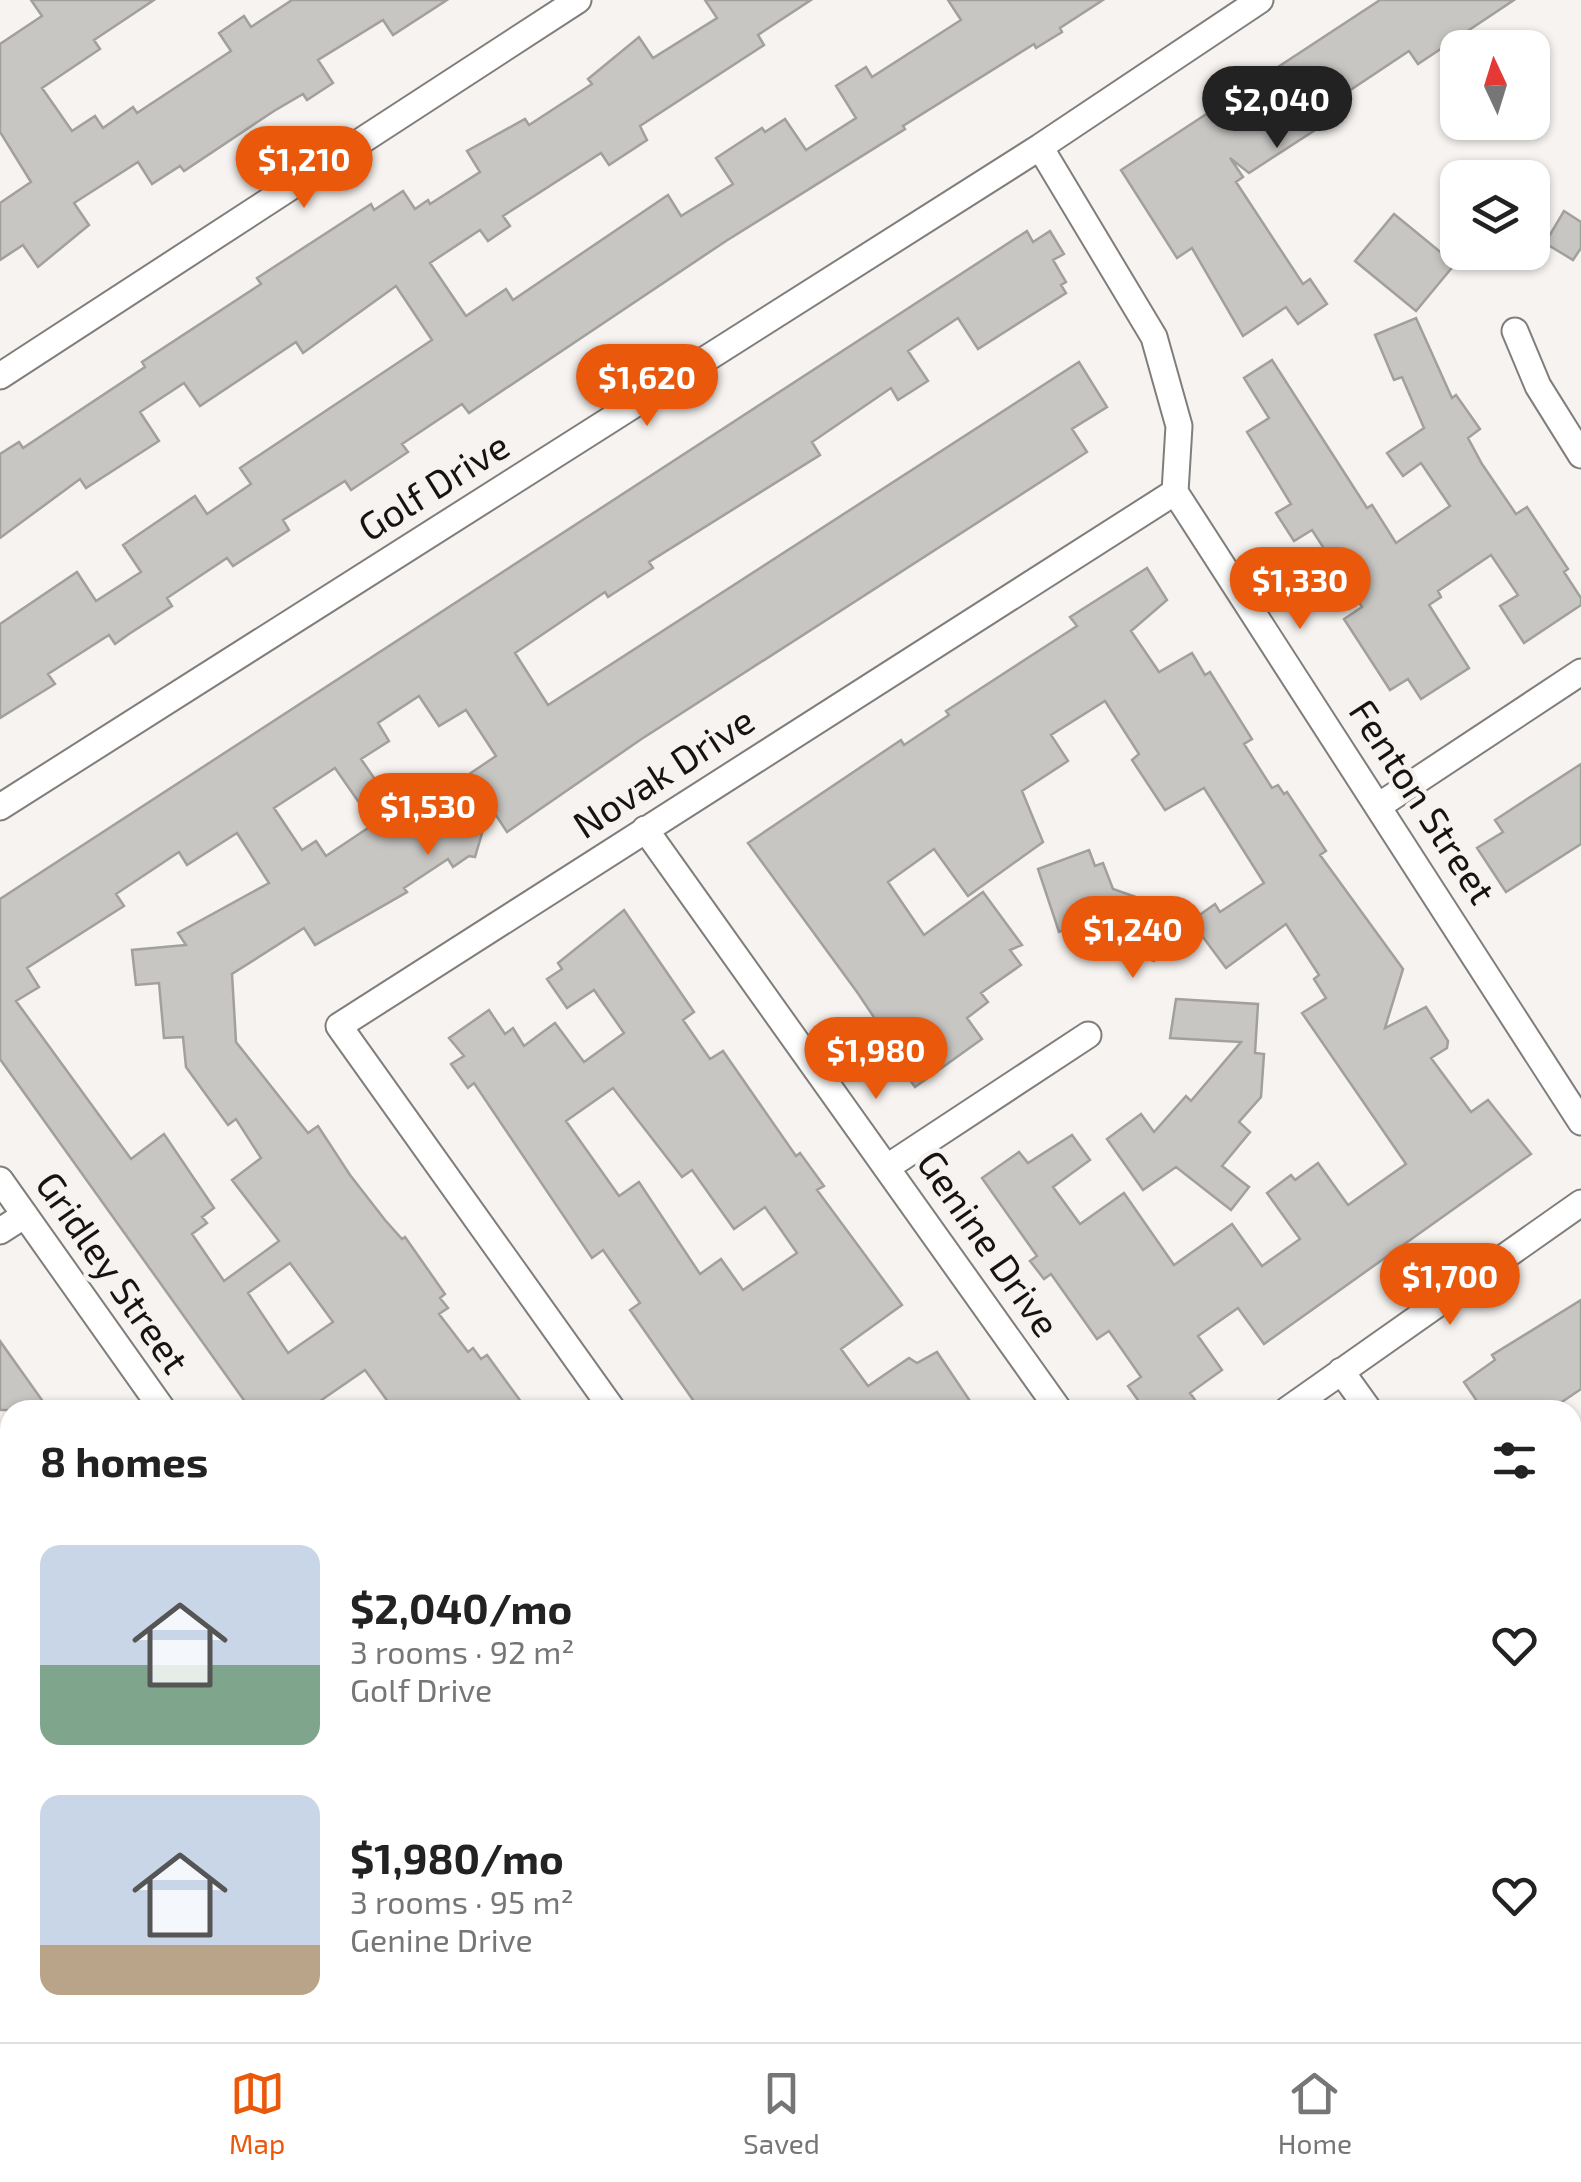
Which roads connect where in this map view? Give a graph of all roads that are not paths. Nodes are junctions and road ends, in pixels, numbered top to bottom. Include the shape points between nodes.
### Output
1 (578, 0) edge
2 (1260, 0) edge
3 (1040, 147) junction
4 (1515, 331) dead end
5 (0, 376) edge
6 (1581, 456) edge
7 (1175, 492) junction
8 (1581, 672) edge
9 (1380, 805) junction
10 (0, 807) edge
11 (644, 829) junction
12 (1088, 1035) dead end
13 (1581, 1122) edge
14 (889, 1166) junction
15 (0, 1180) edge
16 (1581, 1203) edge
17 (24, 1215) junction
18 (0, 1231) edge
19 (1341, 1371) junction
20 (156, 1400) edge
21 (606, 1400) edge
22 (1052, 1400) edge
23 (1301, 1400) edge
24 (1362, 1400) edge

1 - 5 street
2 - 3 street, Golf Drive
3 - 7 street via 1154,336 1179,426
3 - 10 street, Golf Drive
4 - 6 street via 1538,386
7 - 9 street, Fenton Street
7 - 11 street, Novak Drive
8 - 9 street
9 - 13 street, Fenton Street
11 - 14 street, Genine Drive
11 - 21 street, Novak Drive via 339,1026
12 - 14 street
14 - 22 street, Genine Drive
15 - 17 street, Gridley Street
16 - 19 street
17 - 18 street
17 - 20 street, Gridley Street
19 - 23 street
19 - 24 street

